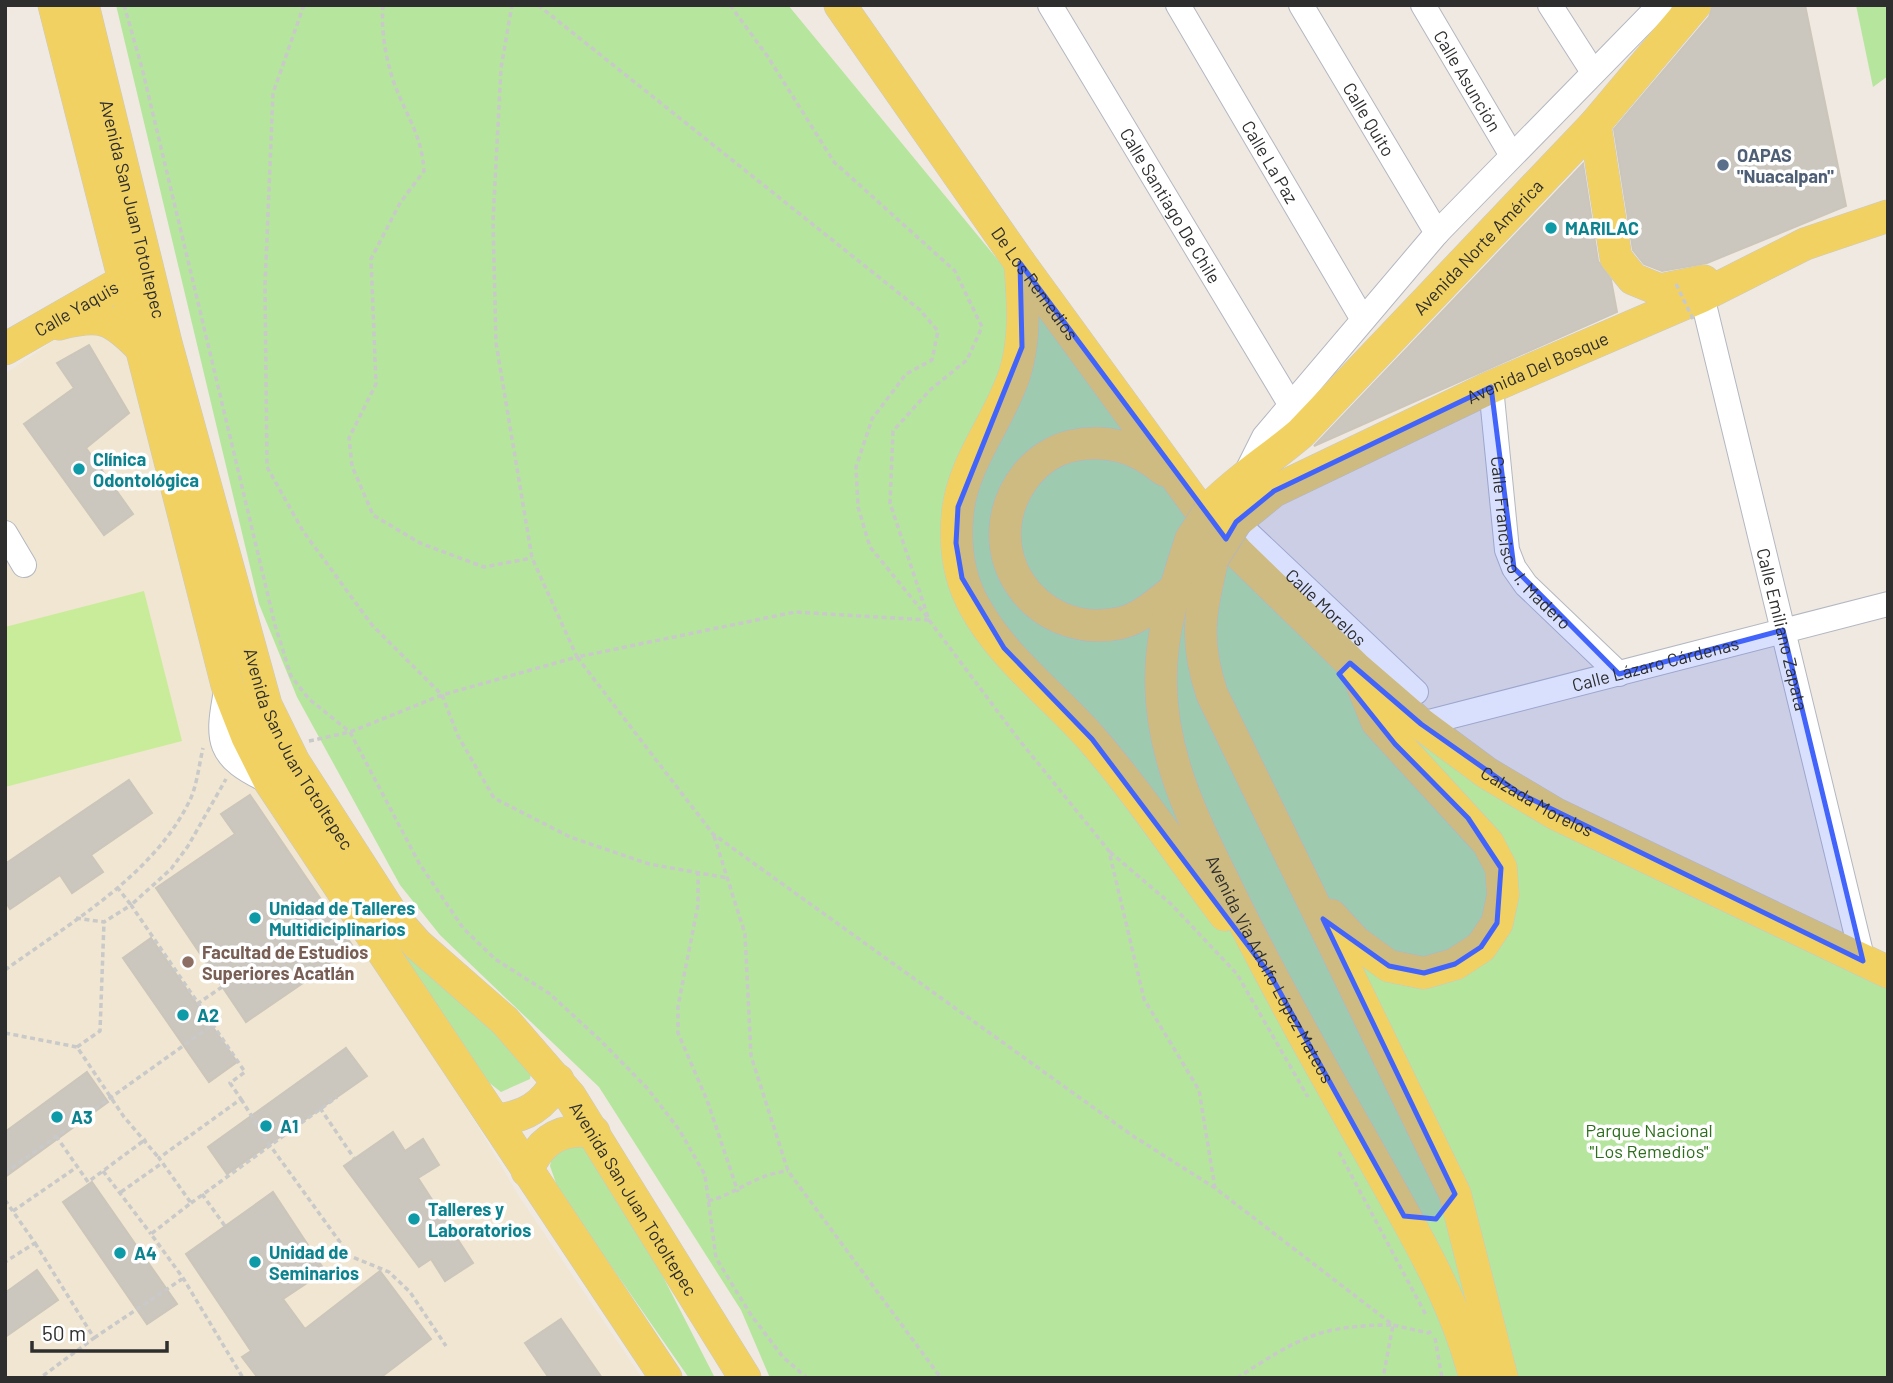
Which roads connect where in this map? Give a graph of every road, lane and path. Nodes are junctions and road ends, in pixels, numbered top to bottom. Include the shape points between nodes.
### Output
1 (54, 5) edge
2 (83, 5) edge
3 (124, 5) edge
4 (304, 5) edge
5 (383, 5) edge
6 (512, 5) edge
7 (538, 5) edge
8 (840, 5) edge
9 (1050, 5) edge
10 (1177, 5) edge
11 (1188, 5) edge
12 (1301, 5) edge
13 (1423, 5) edge
14 (1550, 5) edge
15 (1660, 5) edge
16 (1695, 5) edge
17 (1592, 72) junction
18 (1595, 124) junction
19 (1511, 154) junction
20 (1888, 216) edge
21 (1437, 233) junction
22 (1805, 244) junction
23 (1020, 263) junction
24 (136, 274) junction
25 (1690, 300) junction
26 (1362, 318) junction
27 (34, 330) junction
28 (5, 349) edge
29 (142, 349) junction
30 (1490, 387) junction
31 (1292, 407) junction
32 (1245, 473) junction
33 (1180, 482) junction
34 (1225, 512) junction
35 (5, 533) edge
36 (1214, 550) junction
37 (532, 558) junction
38 (24, 565) dead end
39 (1175, 589) junction
40 (1888, 604) edge
41 (1783, 630) junction
42 (577, 657) junction
43 (1355, 667) junction
44 (1619, 674) junction
45 (227, 685) junction
46 (1416, 692) dead end
47 (442, 695) junction
48 (1421, 724) junction
49 (350, 732) junction
50 (205, 739) dead end
51 (286, 746) junction
52 (234, 762) junction
53 (270, 782) junction
54 (713, 834) junction
55 (1109, 851) dead end
56 (698, 871) junction
57 (727, 878) junction
58 (117, 887) junction
59 (1309, 890) junction
60 (131, 905) junction
61 (76, 918) junction
62 (104, 922) junction
63 (1876, 966) edge
64 (5, 970) edge
65 (1271, 976) junction
66 (222, 987) dead end
67 (1888, 993) edge
68 (197, 1004) junction
69 (212, 1026) junction
70 (5, 1032) edge
71 (77, 1047) junction
72 (558, 1080) junction
73 (337, 1097) dead end
74 (110, 1098) junction
75 (241, 1099) junction
76 (1312, 1103) dead end
77 (320, 1108) junction
78 (496, 1120) junction
79 (594, 1132) junction
80 (56, 1136) junction
81 (146, 1139) junction
82 (269, 1144) junction
83 (1338, 1151) dead end
84 (355, 1158) dead end
85 (161, 1160) junction
86 (77, 1167) junction
87 (103, 1171) junction
88 (527, 1171) junction
89 (788, 1171) junction
90 (5, 1173) edge
91 (121, 1192) junction
92 (738, 1192) junction
93 (202, 1194) junction
94 (1455, 1194) junction
95 (5, 1200) edge
96 (708, 1201) junction
97 (191, 1203) junction
98 (13, 1211) junction
99 (1404, 1216) junction
100 (225, 1226) dead end
101 (151, 1234) junction
102 (35, 1243) junction
103 (5, 1262) edge
104 (183, 1278) junction
105 (1444, 1322) junction
106 (1393, 1325) junction
107 (94, 1338) junction
108 (446, 1346) dead end
109 (739, 1371) edge
110 (40, 1378) edge
111 (243, 1378) edge
112 (666, 1378) edge
113 (758, 1378) edge
114 (807, 1378) edge
115 (941, 1378) edge
116 (1237, 1378) edge
117 (1383, 1378) edge
118 (1442, 1378) edge
119 (1475, 1378) edge
120 (1502, 1378) edge

1 - 24 main road, Avenida San Juan Totoltepec
2 - 24 main road, Avenida San Juan Totoltepec
3 - 49 path via 275,625 291,676 309,699
4 - 47 path via 273,93 265,286 268,467 303,531 372,625
5 - 37 path via 382,26 393,78 423,146 424,171 400,203 371,259 376,384 349,438 352,466 373,515 420,543 484,567
6 - 37 path via 500,68 493,221 496,343
7 - 42 path via 920,310 938,331 932,360 906,374 872,419 856,467 858,507 870,547 929,620 795,612
8 - 23 main road, De Los Remedios
9 - 31 street, Calle Santiago De Chile
10 - 11 street
10 - 26 street, Calle La Paz
12 - 21 street, Calle Quito
13 - 19 street, Calle Asunción
14 - 17 street
15 - 17 street, Avenida Norte América
16 - 18 main road, Avenida Norte América
17 - 19 street, Avenida Norte América
18 - 22 main road via 1616,258 1633,279 1660,290 1679,287
18 - 32 main road, Avenida Norte América via 1301,433
19 - 21 street, Avenida Norte América
20 - 22 main road, Avenida Del Bosque
21 - 26 street, Avenida Norte América
22 - 25 main road, Avenida Del Bosque
23 - 33 main road, De Los Remedios
23 - 65 main road via 1022,347 958,507 956,543 962,578 975,608 1004,648 1092,739
24 - 27 main road, Calle Yaquis
24 - 29 main road, Avenida San Juan Totoltepec
24 - 51 main road, Avenida San Juan Totoltepec via 266,705
25 - 30 main road, Avenida Del Bosque
25 - 41 street, Calle Emiliano Zapata
26 - 31 street, Avenida Norte América
27 - 28 main road, Calle Yaquis
27 - 29 main road via 99,317 120,326
29 - 45 main road, Avenida San Juan Totoltepec
30 - 34 main road, Avenida Del Bosque
30 - 44 street, Calle Francisco I. Madero via 1507,550 1514,568
31 - 32 street, Avenida Norte América via 1264,437
32 - 34 main road, Avenida Norte América
33 - 36 main road, De Los Remedios
33 - 39 main road via 1151,459 1123,445 1092,441 1061,448 1035,465 1016,489 1005,519 1006,550 1016,580 1036,604 1062,620 1093,626 1124,622
34 - 36 main road, Avenida Del Bosque, bridge
34 - 46 street, Calle Morelos
35 - 38 street
36 - 39 main road, Avenida Via Adolfo López Mateos
36 - 43 main road, Calzada Morelos
36 - 59 main road via 1199,629 1201,662 1212,694
37 - 42 path
39 - 65 main road, Avenida Via Adolfo López Mateos via 1163,635 1161,680 1174,767 1187,806
40 - 41 street, Calle Lázaro Cárdenas
41 - 44 street, Calle Lázaro Cárdenas
41 - 63 street, Calle Emiliano Zapata
42 - 47 path
42 - 54 path
43 - 48 main road, Calzada Morelos
43 - 59 main road via 1377,722 1488,843 1501,868 1503,895 1497,923 1481,947 1455,964 1424,972 1389,966 1356,943
44 - 48 street, Calle Lázaro Cárdenas
45 - 52 street via 221,726 223,742
45 - 53 main road, Avenida San Juan Totoltepec
47 - 49 path
47 - 56 path via 458,736 495,798 570,838 649,864
48 - 63 main road, Calzada Morelos via 1488,773 1556,814
49 - 51 path
49 - 96 path via 419,863 463,928 495,958 550,994 648,1089 705,1175
50 - 58 path via 191,800 154,855
51 - 72 main road, Avenida San Juan Totoltepec via 395,919 505,1021
52 - 53 street
52 - 60 path via 188,846
53 - 78 main road, Avenida San Juan Totoltepec
54 - 57 path
54 - 106 path via 1133,1136 1215,1188
55 - 76 path via 1171,904 1237,974
56 - 57 path
56 - 92 path via 698,905 678,1006 678,1033
57 - 89 path via 745,934 751,1056
58 - 60 path
58 - 61 path
59 - 94 main road
60 - 62 path
60 - 68 path
61 - 62 path
61 - 64 path
62 - 71 path via 100,1031
63 - 67 main road
65 - 99 main road, Avenida Via Adolfo López Mateos
66 - 68 path
68 - 69 path
69 - 74 path
69 - 75 path via 245,1072 230,1083
70 - 71 path
71 - 74 path
72 - 78 main road via 533,1110
72 - 79 main road, Avenida San Juan Totoltepec
73 - 77 path
74 - 80 path
74 - 81 path
75 - 82 path
75 - 85 path
77 - 82 path
77 - 84 path
78 - 88 main road, Avenida San Juan Totoltepec
79 - 88 main road via 560,1133 545,1142
79 - 109 main road, Avenida San Juan Totoltepec
80 - 86 path
80 - 90 path
81 - 85 path
81 - 87 path
82 - 93 path
82 - 108 path via 350,1256 389,1272 410,1292
83 - 105 path
85 - 91 path
85 - 97 path
86 - 87 path via 88,1182
86 - 98 path
87 - 91 path
88 - 112 main road, Avenida San Juan Totoltepec
89 - 92 path via 766,1173
89 - 115 path
91 - 101 path
92 - 96 path
93 - 97 path
93 - 100 path
94 - 99 main road via 1449,1209 1436,1219 1420,1222
94 - 120 main road
95 - 98 path
96 - 114 path via 716,1258 751,1315 783,1357
97 - 101 path
98 - 102 path
99 - 105 main road, Avenida Via Adolfo López Mateos
101 - 104 path
102 - 103 path
102 - 107 path
104 - 107 path
104 - 111 path
105 - 106 path via 1428,1333
105 - 118 path
105 - 119 main road, Avenida Via Adolfo López Mateos
106 - 116 path via 1349,1325 1315,1332
106 - 117 path
107 - 110 path
109 - 113 main road, Avenida San Juan Totoltepec

